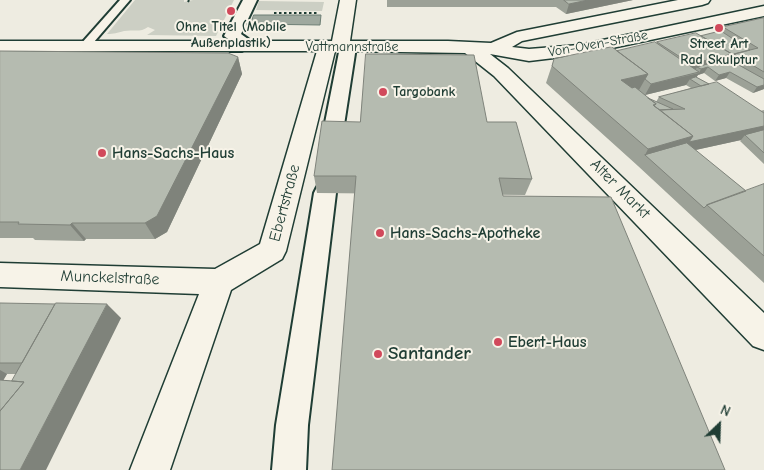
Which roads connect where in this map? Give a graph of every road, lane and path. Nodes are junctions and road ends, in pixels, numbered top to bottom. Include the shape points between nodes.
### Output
1 (125, 0) edge
2 (702, 0) edge
3 (247, 6) edge
4 (347, 7) edge
5 (764, 11) edge
6 (0, 46) edge
7 (84, 47) junction
8 (339, 47) junction
9 (236, 48) junction
10 (483, 48) junction
11 (332, 138) edge
12 (325, 193) edge
13 (0, 275) edge
14 (219, 282) junction
15 (764, 335) edge
16 (150, 470) edge
17 (289, 470) edge

1 - 7 lane
2 - 10 street, Von-Oven-Straße via 517,37
3 - 4 path
3 - 9 street via 232,36 240,39
4 - 8 street, Ebertstraße
5 - 10 street, Von-Oven-Straße via 580,50 529,55
6 - 7 street, Vattmannstraße
7 - 9 street, Vattmannstraße
8 - 9 street, Vattmannstraße
8 - 10 street, Vattmannstraße
8 - 11 street, Ebertstraße
8 - 14 street, Ebertstraße via 272,252
10 - 15 street, Alter Markt via 501,72
12 - 17 street via 292,425
13 - 14 street, Munckelstraße
14 - 16 street

